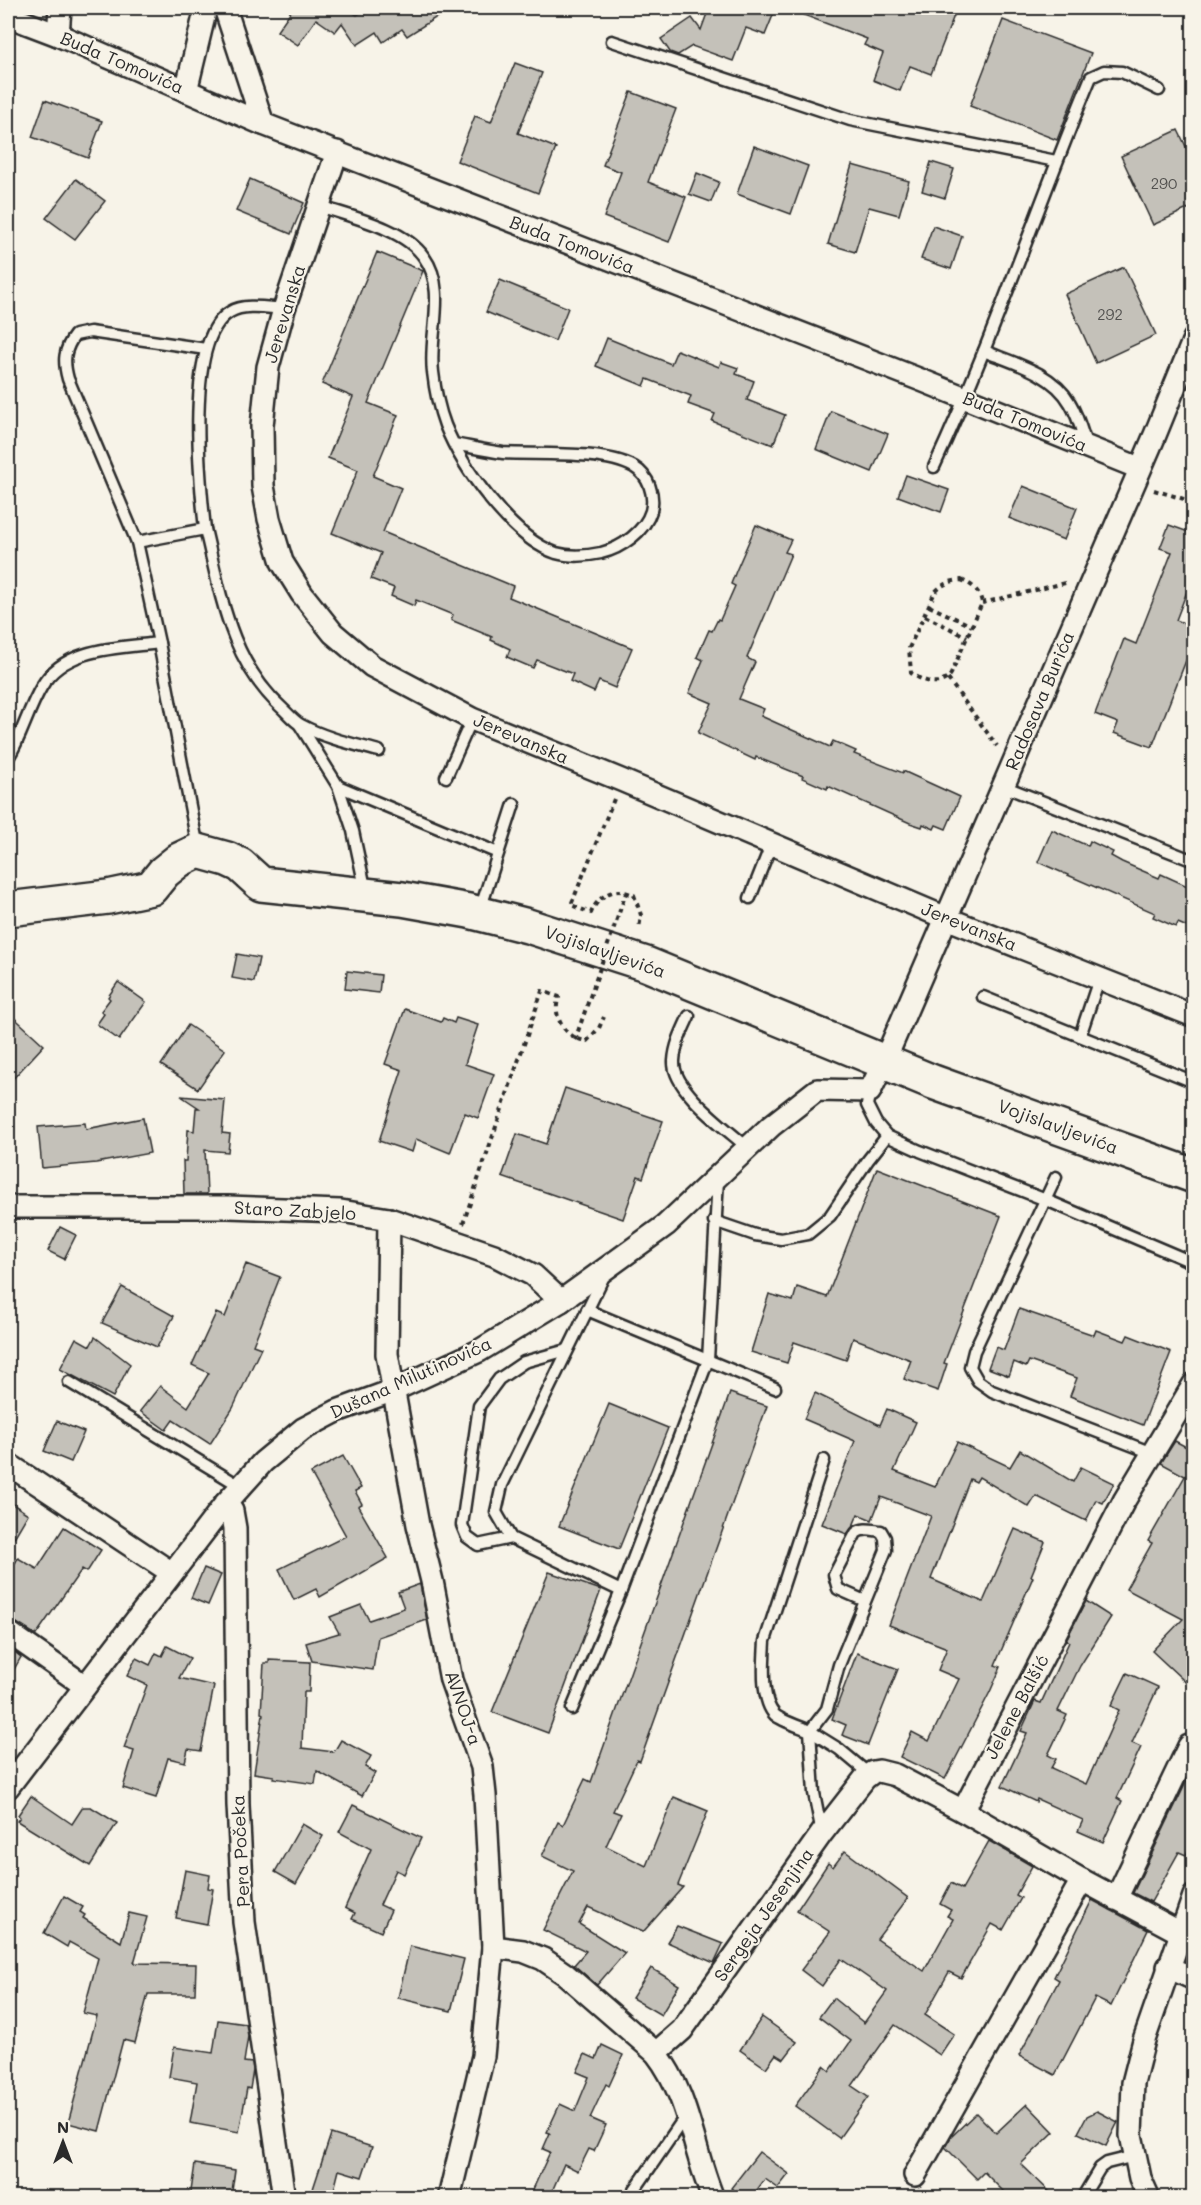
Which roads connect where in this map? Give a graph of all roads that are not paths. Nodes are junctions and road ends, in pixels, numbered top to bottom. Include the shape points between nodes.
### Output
1 (60, 8) edge
2 (207, 8) edge
3 (225, 8) edge
4 (8, 16) edge
5 (58, 35) junction
6 (612, 41) dead end
7 (1159, 90) dead end
8 (186, 91) junction
9 (262, 124) junction
10 (337, 152) junction
11 (1056, 161) junction
12 (319, 206) junction
13 (284, 309) junction
14 (1194, 339) edge
15 (206, 349) junction
16 (984, 351) junction
17 (965, 399) junction
18 (454, 444) junction
19 (1087, 447) junction
20 (934, 467) dead end
21 (1148, 474) junction
22 (205, 529) junction
23 (137, 542) junction
24 (159, 643) junction
25 (472, 719) junction
26 (300, 724) junction
27 (380, 751) dead end
28 (8, 758) edge
29 (446, 777) dead end
30 (338, 786) junction
31 (1003, 786) junction
32 (514, 804) dead end
33 (771, 845) junction
34 (198, 851) junction
35 (498, 853) junction
36 (1194, 861) edge
37 (366, 895) junction
38 (750, 898) dead end
39 (8, 909) edge
40 (479, 913) junction
41 (946, 918) junction
42 (1099, 979) junction
43 (983, 997) dead end
44 (689, 1016) dead end
45 (1194, 1016) edge
46 (1080, 1036) junction
47 (877, 1076) junction
48 (1194, 1082) edge
49 (887, 1136) junction
50 (748, 1148) junction
51 (718, 1175) junction
52 (1194, 1176) edge
53 (1056, 1177) dead end
54 (1046, 1200) junction
55 (8, 1207) edge
56 (389, 1219) junction
57 (714, 1221) junction
58 (1194, 1263) edge
59 (609, 1266) junction
60 (561, 1301) junction
61 (587, 1310) junction
62 (567, 1350) junction
63 (708, 1360) junction
64 (69, 1382) dead end
65 (1194, 1384) edge
66 (775, 1388) dead end
67 (394, 1390) junction
68 (1152, 1453) junction
69 (824, 1460) dead end
70 (8, 1464) edge
71 (240, 1486) junction
72 (226, 1503) junction
73 (511, 1538) junction
74 (172, 1573) junction
75 (621, 1591) junction
76 (865, 1601) junction
77 (8, 1632) edge
78 (85, 1686) junction
79 (572, 1709) dead end
80 (810, 1731) junction
81 (1189, 1746) dead end
82 (869, 1774) junction
83 (8, 1787) edge
84 (963, 1812) junction
85 (822, 1833) junction
86 (1082, 1880) junction
87 (1194, 1896) edge
88 (1116, 1899) junction
89 (1187, 1936) edge
90 (494, 1947) junction
91 (1168, 1967) junction
92 (1194, 1979) edge
93 (656, 2053) junction
94 (688, 2120) junction
95 (1135, 2156) junction
96 (915, 2175) dead end
97 (284, 2198) edge
98 (449, 2198) edge
99 (629, 2198) edge
100 (712, 2198) edge
101 (1082, 2198) edge
102 (1149, 2198) edge

1 - 5 street
2 - 8 street
3 - 9 street
4 - 5 street, Buda Tomovića
5 - 8 street, Buda Tomovića
6 - 11 lane via 850,120
7 - 11 lane via 1122,72 1104,71 1091,77
8 - 9 street, Buda Tomovića
9 - 10 street, Buda Tomovića
10 - 12 street, Jerevanska
10 - 17 street, Buda Tomovića
11 - 16 lane
12 - 13 street, Jerevanska
12 - 18 lane via 377,225 412,244 424,256 431,270 436,304 434,379 445,425
13 - 15 lane via 231,310 221,318
13 - 25 street, Jerevanska via 268,367 262,426 262,486 282,562 333,633 372,666
14 - 21 street, Radosava Burića
15 - 22 lane via 198,404 198,464
15 - 23 lane via 90,332 75,335 64,355 68,379
16 - 17 lane
16 - 19 lane via 1059,387 1070,403
17 - 19 street, Buda Tomovića
17 - 20 lane
18 - 18 lane via 497,508 531,538 557,553 572,556 611,550 640,531 648,519 651,488 633,467 598,458 502,453
19 - 21 street, Buda Tomovića
21 - 31 street, Radosava Burića
22 - 23 lane
22 - 26 lane via 228,624 248,666 270,698
23 - 24 lane
24 - 28 lane via 103,650 58,667 42,685
24 - 34 lane
25 - 29 lane
25 - 33 street, Jerevanska
26 - 27 lane via 336,740
26 - 30 lane
30 - 35 lane
30 - 37 lane via 353,831
31 - 36 lane
31 - 41 street, Radosava Burića
32 - 35 lane
33 - 38 lane
33 - 41 street, Jerevanska
34 - 37 main road, Vojislavljevića via 233,862 261,884
34 - 39 main road via 179,860 151,888
35 - 40 lane
37 - 40 main road, Vojislavljevića
40 - 47 main road, Vojislavljevića via 646,964
41 - 42 street, Jerevanska
41 - 47 street, Radosava Burića
42 - 45 street, Jerevanska
42 - 46 lane
43 - 46 lane
44 - 50 lane via 677,1042 674,1063 678,1081
46 - 48 lane
47 - 49 lane via 867,1105
47 - 50 street, Dušana Milutinovića via 817,1090
47 - 52 main road, Vojislavljevića via 965,1094
49 - 54 lane
49 - 57 lane via 831,1216 808,1234 781,1239
50 - 51 street, Dušana Milutinovića
51 - 57 lane
51 - 59 street, Dušana Milutinovića via 666,1225
53 - 54 lane
54 - 58 lane
54 - 68 lane via 970,1367 978,1381 993,1391
55 - 56 street, Staro Zabjelo via 228,1207 341,1211
56 - 60 street, Staro Zabjelo via 494,1255 533,1275
56 - 67 street, AVNOJ-a via 387,1354
57 - 63 lane
59 - 60 street, Dušana Milutinovića
59 - 61 lane
60 - 67 street, Dušana Milutinovića via 479,1351
61 - 62 lane
61 - 63 lane
62 - 73 lane via 502,1485 496,1512
62 - 73 lane via 524,1362 499,1379 479,1406 462,1525 467,1537 478,1545
63 - 66 lane
63 - 75 lane
64 - 71 lane
65 - 68 street, Jelene Balšić
67 - 71 street, Dušana Milutinovića via 337,1411 303,1429
67 - 90 street, AVNOJ-a via 451,1680 482,1767
68 - 84 street, Jelene Balšić
69 - 80 lane via 765,1641 763,1671 766,1696 775,1715
70 - 74 street
71 - 72 street, Dušana Milutinovića
72 - 74 street, Dušana Milutinovića
72 - 97 street, Pera Počeka via 235,1528 238,1805 244,1922
73 - 75 lane
74 - 78 street, Dušana Milutinovića
75 - 79 lane
76 - 76 lane via 886,1550 881,1531 866,1529 856,1533 834,1575 838,1589
76 - 80 lane via 839,1665 827,1709
77 - 78 street
78 - 83 street, Dušana Milutinovića
80 - 82 lane
80 - 85 lane via 814,1793
81 - 88 street
82 - 84 street via 879,1771 895,1775
82 - 85 street, Sergeja Jesenjina
84 - 86 street
85 - 93 street, Sergeja Jesenjina via 682,2030
86 - 88 street
86 - 96 street
87 - 89 street
88 - 89 street
89 - 91 street
90 - 93 street via 523,1951 543,1959
90 - 98 street, AVNOJ-a via 483,2056
91 - 92 street
91 - 95 street via 1133,2083 1131,2135
93 - 94 street via 681,2094
94 - 99 lane via 680,2124
94 - 100 street
95 - 101 lane via 1100,2168
95 - 102 street

